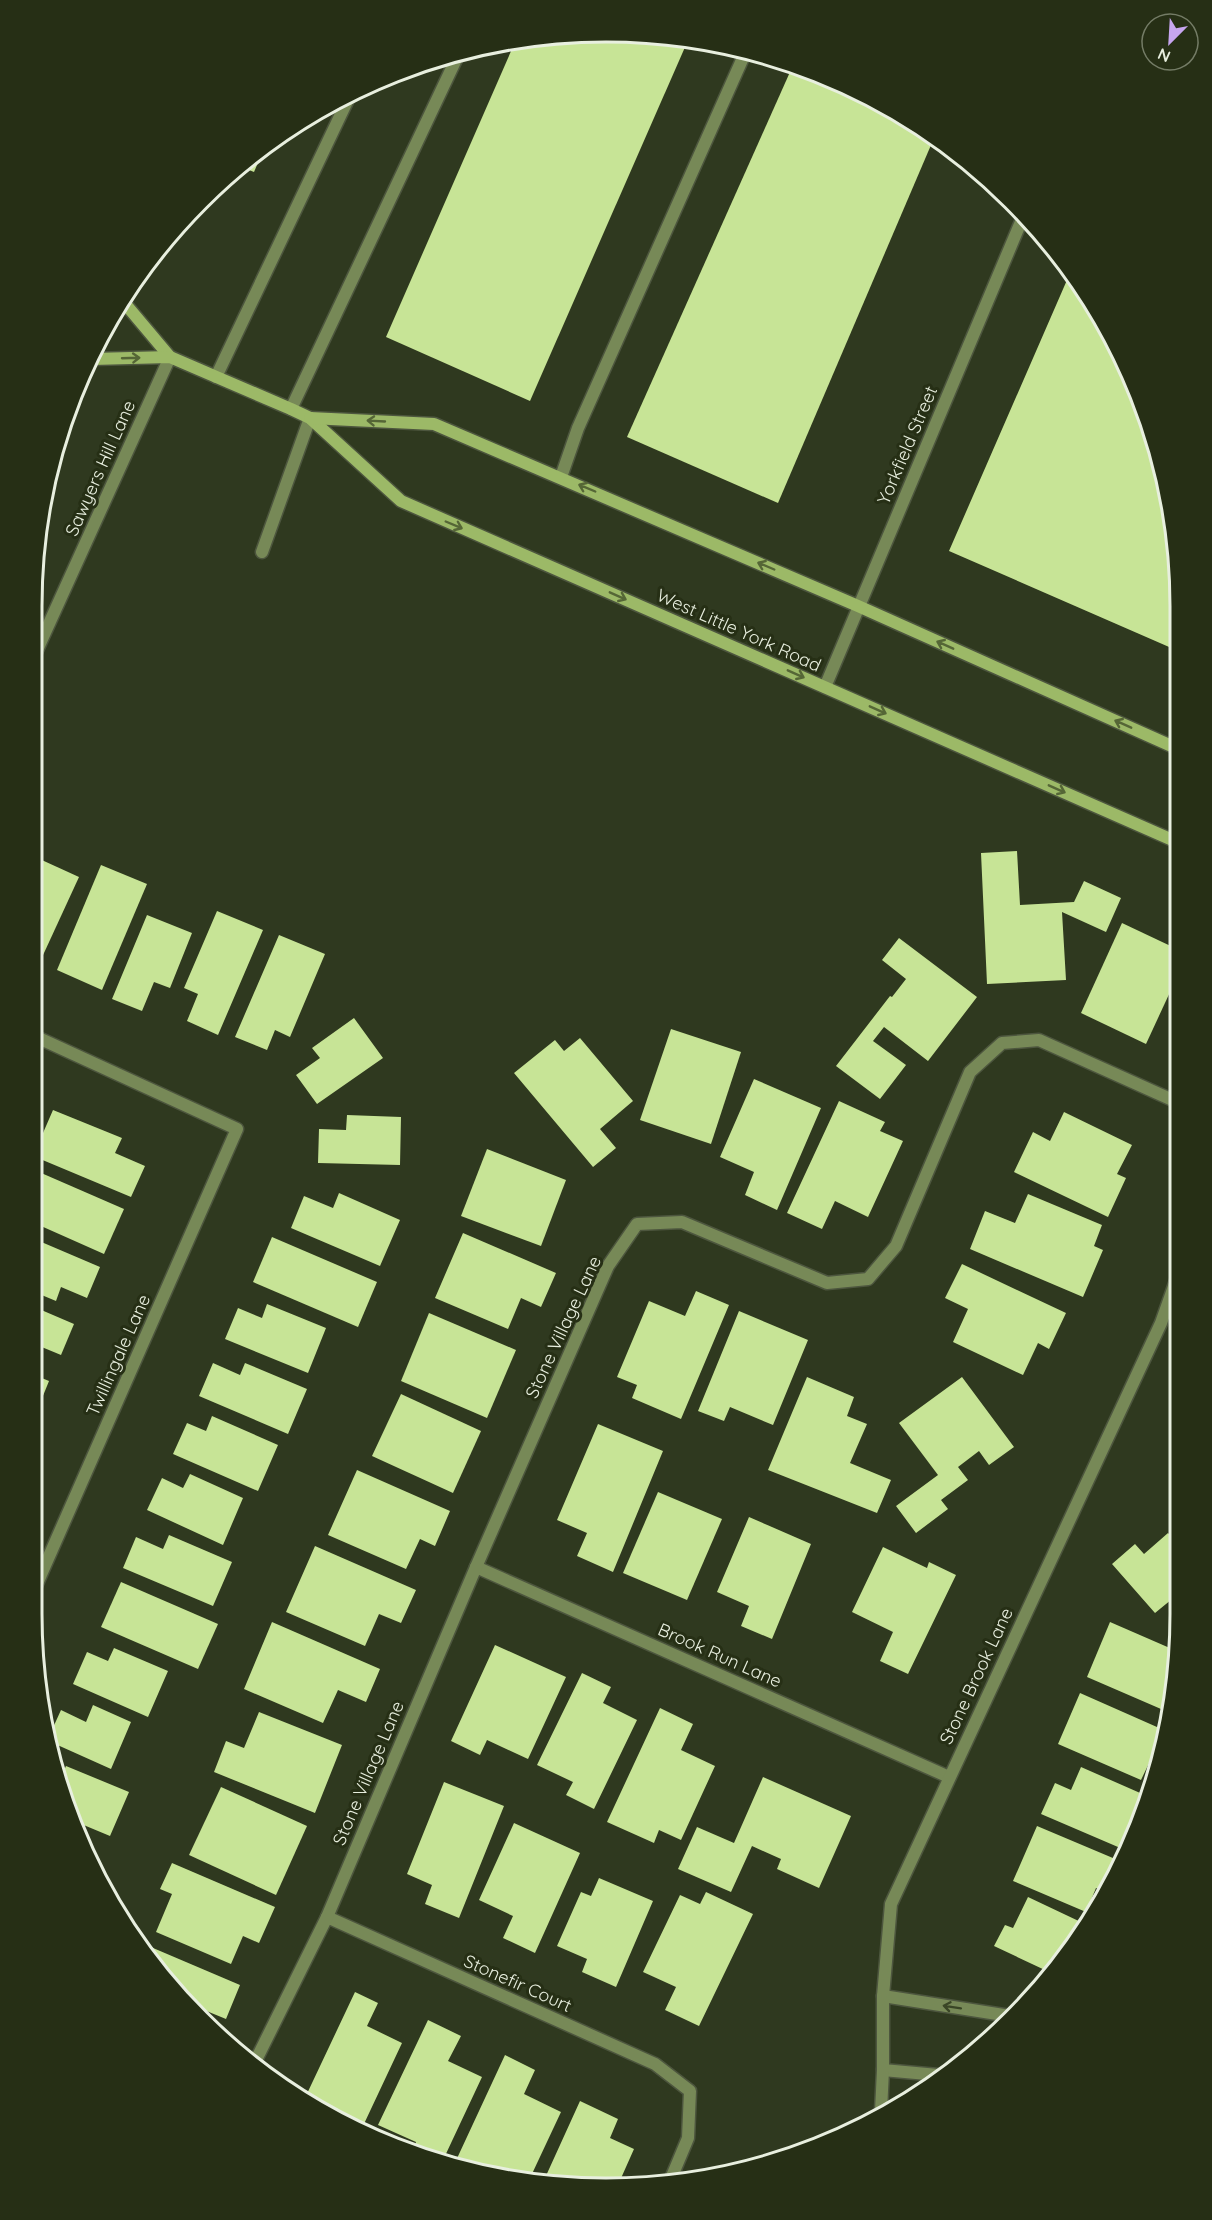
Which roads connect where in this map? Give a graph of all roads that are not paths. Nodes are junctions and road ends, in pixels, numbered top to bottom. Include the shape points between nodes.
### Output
1 (742, 59) edge
2 (454, 63) edge
3 (344, 107) edge
4 (1020, 223) edge
5 (128, 307) edge
6 (170, 357) junction
7 (99, 359) edge
8 (216, 376) junction
9 (291, 410) junction
10 (310, 418) junction
11 (561, 477) junction
12 (262, 552) dead end
13 (858, 606) junction
14 (42, 639) edge
15 (825, 687) junction
16 (1170, 745) edge
17 (1170, 839) edge
18 (42, 1040) edge
19 (1170, 1097) edge
20 (1170, 1298) edge
21 (476, 1566) junction
22 (42, 1572) edge
23 (949, 1777) junction
24 (327, 1917) junction
25 (883, 1996) junction
26 (1003, 2015) edge
27 (258, 2057) edge
28 (883, 2070) junction
29 (931, 2074) edge
30 (881, 2106) edge
31 (673, 2174) edge

1 - 11 street via 578,428
2 - 9 street
3 - 8 street
4 - 13 street, Yorkfield Street
5 - 6 main road, West Little York Road
7 -> 6 main road, West Little York Road
6 - 8 main road, West Little York Road
6 - 14 street, Sawyers Hill Lane
8 - 9 main road, West Little York Road
9 - 10 main road, West Little York Road
11 -> 10 main road, West Little York Road via 434,424
10 - 12 street
10 -> 15 main road, West Little York Road via 401,501
13 -> 11 main road, West Little York Road
13 - 15 street, Yorkfield Street
16 -> 13 main road, West Little York Road
15 -> 17 main road, West Little York Road
18 - 22 street, Twillingale Lane via 237,1130
19 - 21 street, Stone Village Lane via 1039,1040 1002,1043 970,1072 896,1246 868,1279 827,1283 682,1222 637,1224 608,1266
20 - 23 street, Stone Brook Lane
21 - 23 street, Brook Run Lane
21 - 24 street, Stone Village Lane
23 - 25 street, Stone Brook Lane via 891,1904
24 - 27 street, Stone Village Lane
24 - 31 street, Stonefir Court via 655,2064 690,2091 688,2138
26 -> 25 street
25 - 28 street, Stone Brook Lane
28 - 29 street
28 - 30 street, Stone Brook Lane

